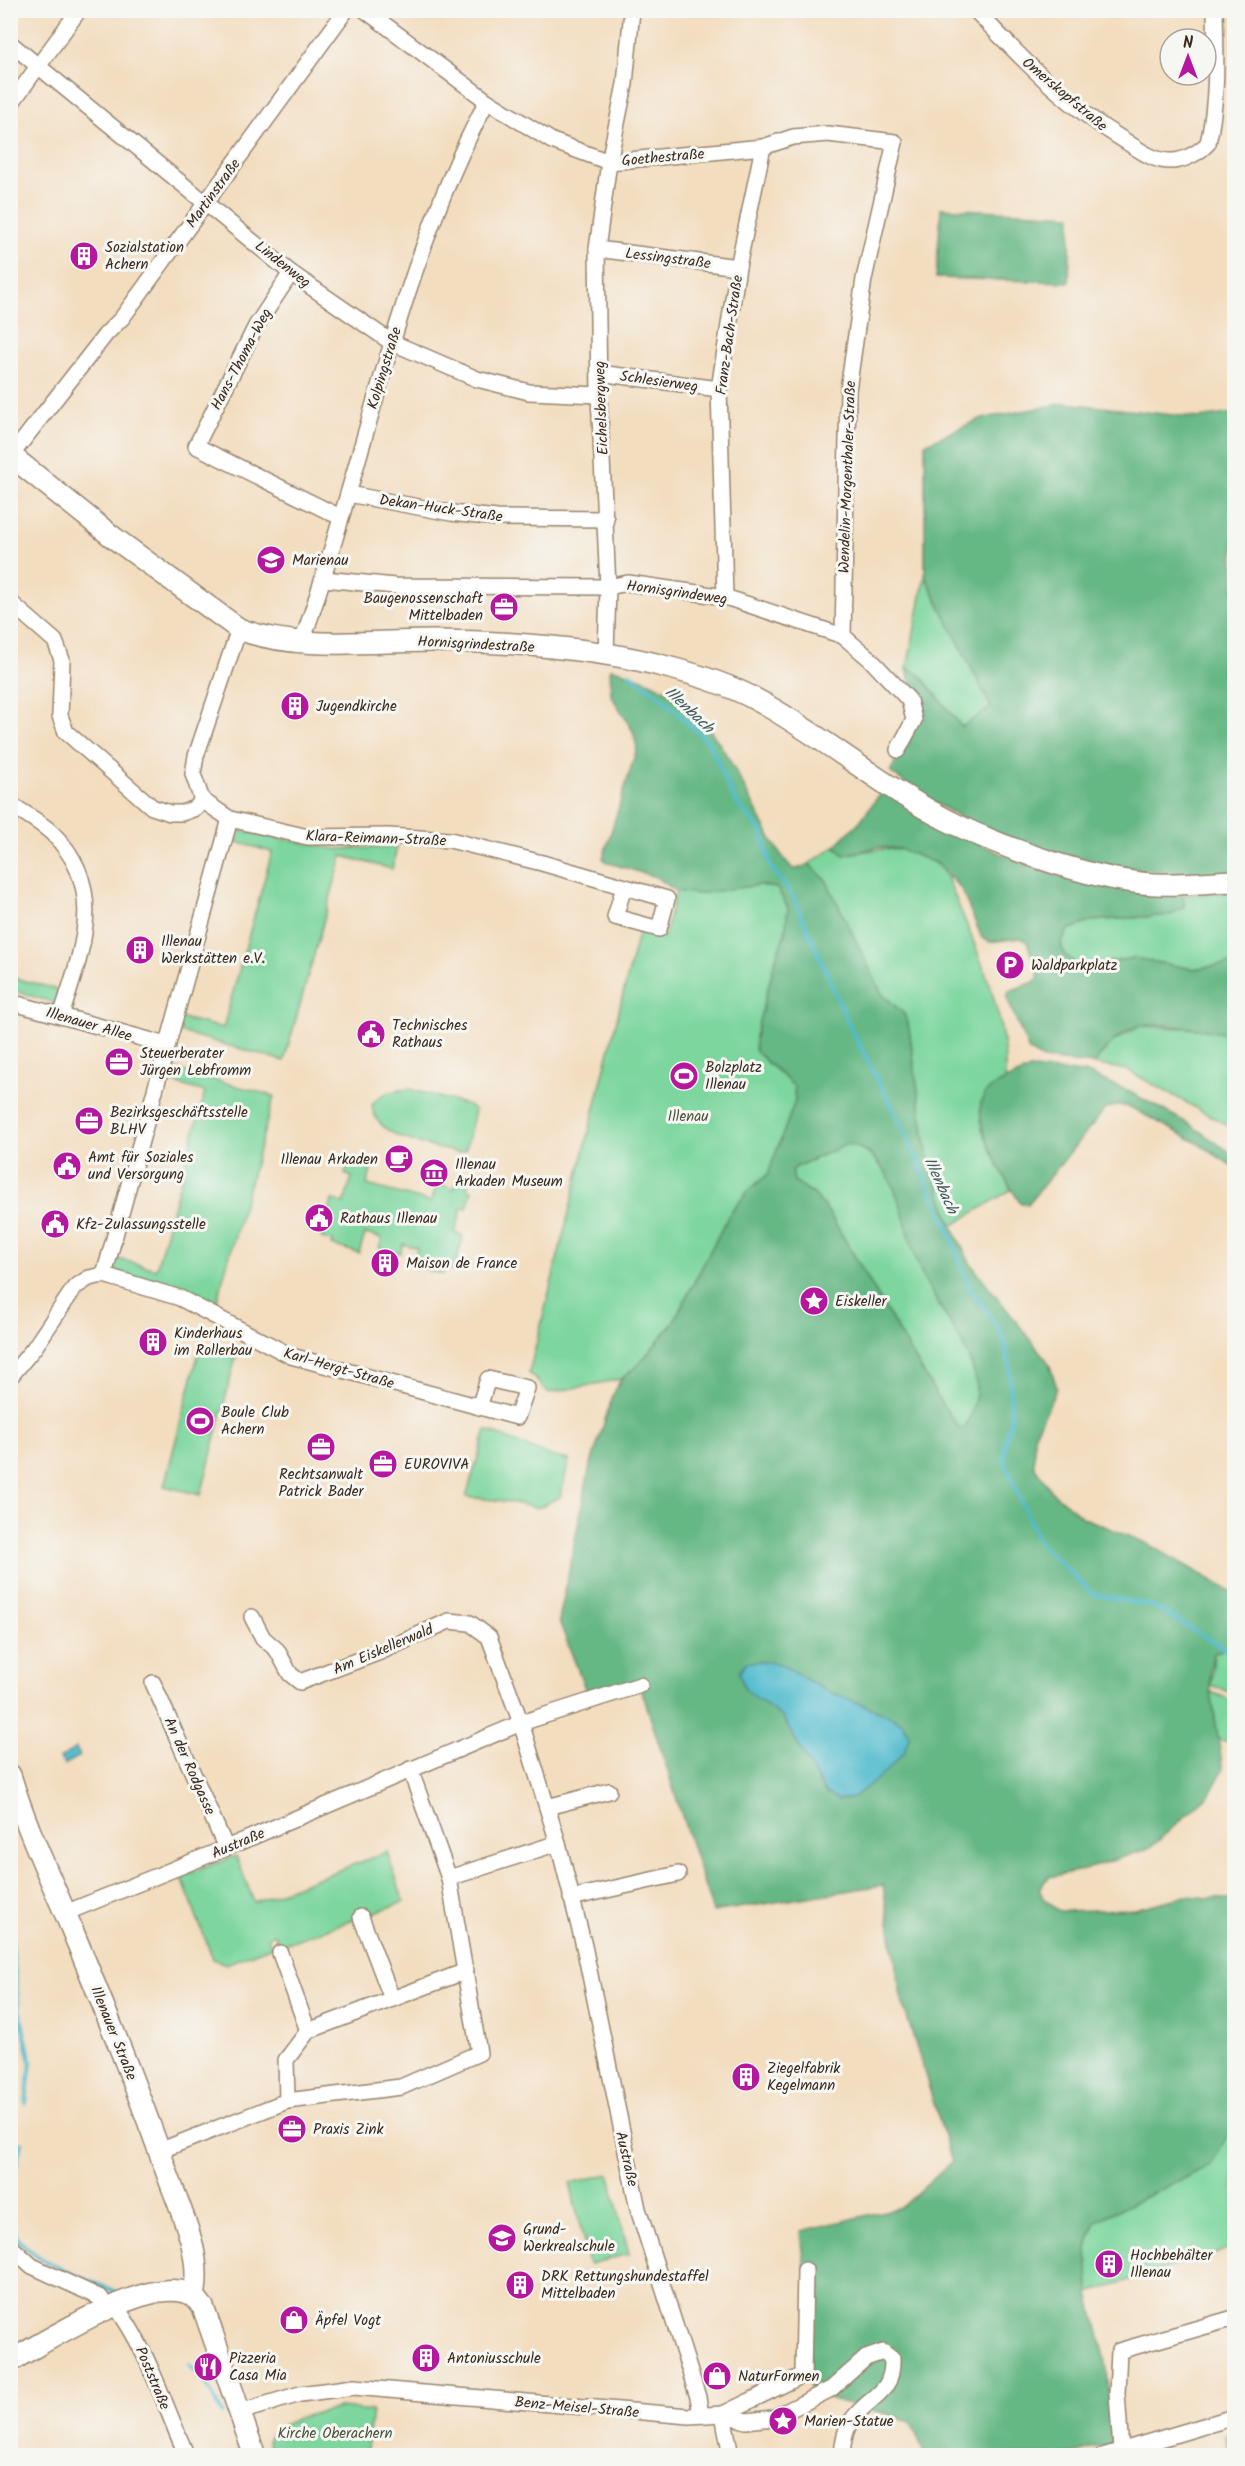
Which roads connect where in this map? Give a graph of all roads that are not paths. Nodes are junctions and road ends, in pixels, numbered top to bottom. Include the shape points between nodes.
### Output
1 (79, 10) edge
2 (346, 10) edge
3 (365, 10) edge
4 (632, 10) edge
5 (975, 10) edge
6 (1215, 10) edge
7 (10, 43) edge
8 (40, 66) junction
9 (486, 101) junction
10 (10, 105) edge
11 (895, 142) joint
12 (763, 147) junction
13 (609, 162) junction
14 (206, 202) junction
15 (597, 249) junction
16 (738, 267) junction
17 (291, 273) junction
18 (391, 342) junction
19 (599, 373) junction
20 (719, 389) junction
21 (599, 395) junction
22 (11, 456) edge
23 (348, 494) junction
24 (340, 517) junction
25 (606, 519) junction
26 (324, 579) junction
27 (608, 587) junction
28 (725, 597) junction
29 (10, 602) edge
30 (239, 629) junction
31 (843, 636) junction
32 (302, 642) junction
33 (606, 655) junction
34 (898, 750) dead end
35 (202, 800) junction
36 (10, 804) edge
37 (230, 819) junction
38 (1234, 881) edge
39 (624, 887) dead end
40 (10, 1002) edge
41 (61, 1016) junction
42 (167, 1045) junction
43 (104, 1275) junction
44 (10, 1377) edge
45 (478, 1407) dead end
46 (252, 1617) dead end
47 (153, 1683) dead end
48 (640, 1685) dead end
49 (521, 1723) junction
50 (410, 1769) junction
51 (10, 1775) edge
52 (609, 1791) dead end
53 (547, 1807) junction
54 (558, 1843) junction
55 (226, 1848) junction
56 (678, 1874) dead end
57 (449, 1878) junction
58 (571, 1898) junction
59 (65, 1913) junction
60 (361, 1917) dead end
61 (280, 1953) dead end
62 (466, 1971) junction
63 (392, 1999) junction
64 (308, 2031) junction
65 (287, 2102) junction
66 (159, 2151) junction
67 (10, 2246) edge
68 (805, 2270) dead end
69 (194, 2296) junction
70 (116, 2303) junction
71 (1234, 2318) edge
72 (10, 2361) edge
73 (240, 2412) junction
74 (723, 2414) junction
75 (700, 2415) junction
76 (1234, 2417) edge
77 (1121, 2451) junction
78 (187, 2456) edge
79 (255, 2456) edge
80 (731, 2456) edge
81 (842, 2456) edge
82 (1103, 2456) edge

1 - 8 street
2 - 14 street, Martinstraße
3 - 9 street, Goethestraße
4 - 13 street, Eichelsbergweg via 625,84
5 - 6 street, Omerskopfstraße via 1035,74 1091,121 1144,153 1173,161 1188,157 1208,143 1213,121
7 - 8 street, Lindenweg
8 - 10 street
8 - 14 street, Lindenweg
9 - 13 street, Goethestraße via 552,141
9 - 18 street, Kolpingstraße via 437,207
11 - 12 street, Goethestraße via 828,134 793,137
11 - 31 street, Wendelin-Morgenthaler-Straße via 864,279 848,390
12 - 13 street, Goethestraße
12 - 16 street, Franz-Bach-Straße
13 - 15 street, Eichelsbergweg
14 - 17 street, Lindenweg
14 - 22 street, Martinstraße via 122,318 106,333
15 - 16 street, Lessingstraße
15 - 19 street, Eichelsbergweg
16 - 20 street, Franz-Bach-Straße
17 - 18 street, Lindenweg
17 - 24 street, Hans-Thoma-Weg via 256,326 195,446
18 - 21 street, Lindenweg via 487,381 529,392
18 - 23 street, Kolpingstraße
19 - 20 street, Schlesierweg
19 - 21 street, Eichelsbergweg
20 - 28 street, Franz-Bach-Straße
21 - 25 street, Eichelsbergweg
22 - 30 main road, Hornisgrindestraße via 114,538
23 - 24 street, Kolpingstraße
23 - 25 street, Dekan-Huck-Straße via 497,518
24 - 26 street, Kolpingstraße
25 - 27 street, Eichelsbergweg
26 - 27 street, Hornisgrindeweg via 395,586
26 - 32 street, Kolpingstraße
27 - 28 street, Hornisgrindeweg via 628,583
27 - 33 street, Eichelsbergweg
28 - 31 street, Hornisgrindeweg
29 - 35 street via 55,641 62,660 60,716 66,732 152,807 182,813 196,808
30 - 32 main road, Hornisgrindestraße
30 - 35 street via 195,756 193,774
31 - 34 street, Hornisgrindeweg via 909,700 914,720
32 - 33 main road, Hornisgrindestraße via 452,641
33 - 38 main road, Hornisgrindestraße via 663,666 720,683 756,699 958,826 1056,863 1124,881
35 - 37 street, Klara-Reimann-Straße
36 - 41 street via 51,831 63,844 85,885 86,920 80,954
37 - 39 street, Klara-Reimann-Straße via 308,837 450,840
37 - 42 street
40 - 41 street, Illenauer Allee
41 - 42 street, Illenauer Allee
42 - 43 street
43 - 44 street via 75,1287
43 - 45 street, Karl-Hergt-Straße via 180,1298 291,1356
46 - 49 street, Am Eiskellerwald via 262,1638 277,1650 290,1674 300,1682 449,1621 470,1623 489,1637
47 - 55 street, An der Rodgasse
48 - 49 street, Austraße
49 - 50 street, Austraße
49 - 53 street, Austraße
50 - 55 street, Austraße
50 - 57 street
51 - 59 main road, Illenauer Straße
52 - 53 street
53 - 54 street, Austraße
54 - 57 street
54 - 58 street, Austraße
55 - 59 street, Austraße
56 - 58 street
57 - 62 street
58 - 75 street, Austraße via 638,2209 698,2397
59 - 66 main road, Illenauer Straße via 125,2056
60 - 63 street
61 - 64 street
62 - 63 street
62 - 65 street via 479,2053 402,2087
63 - 64 street
64 - 65 street via 286,2060
65 - 66 street
66 - 69 main road, Illenauer Straße via 194,2250
67 - 70 street, Poststraße via 32,2266
68 - 74 street, Benz-Meisel-Straße via 803,2375
69 - 70 main road via 157,2293
69 - 73 main road via 203,2307
70 - 72 main road
70 - 78 street, Poststraße via 145,2356
71 - 77 street via 1119,2351
73 - 75 street, Benz-Meisel-Straße via 300,2394 354,2387
73 - 79 main road
74 - 75 street, Benz-Meisel-Straße
74 - 80 street
74 - 81 street via 746,2421 773,2418 831,2389 866,2358 883,2352 892,2359 884,2391 855,2416 843,2438
76 - 77 street
77 - 82 street

